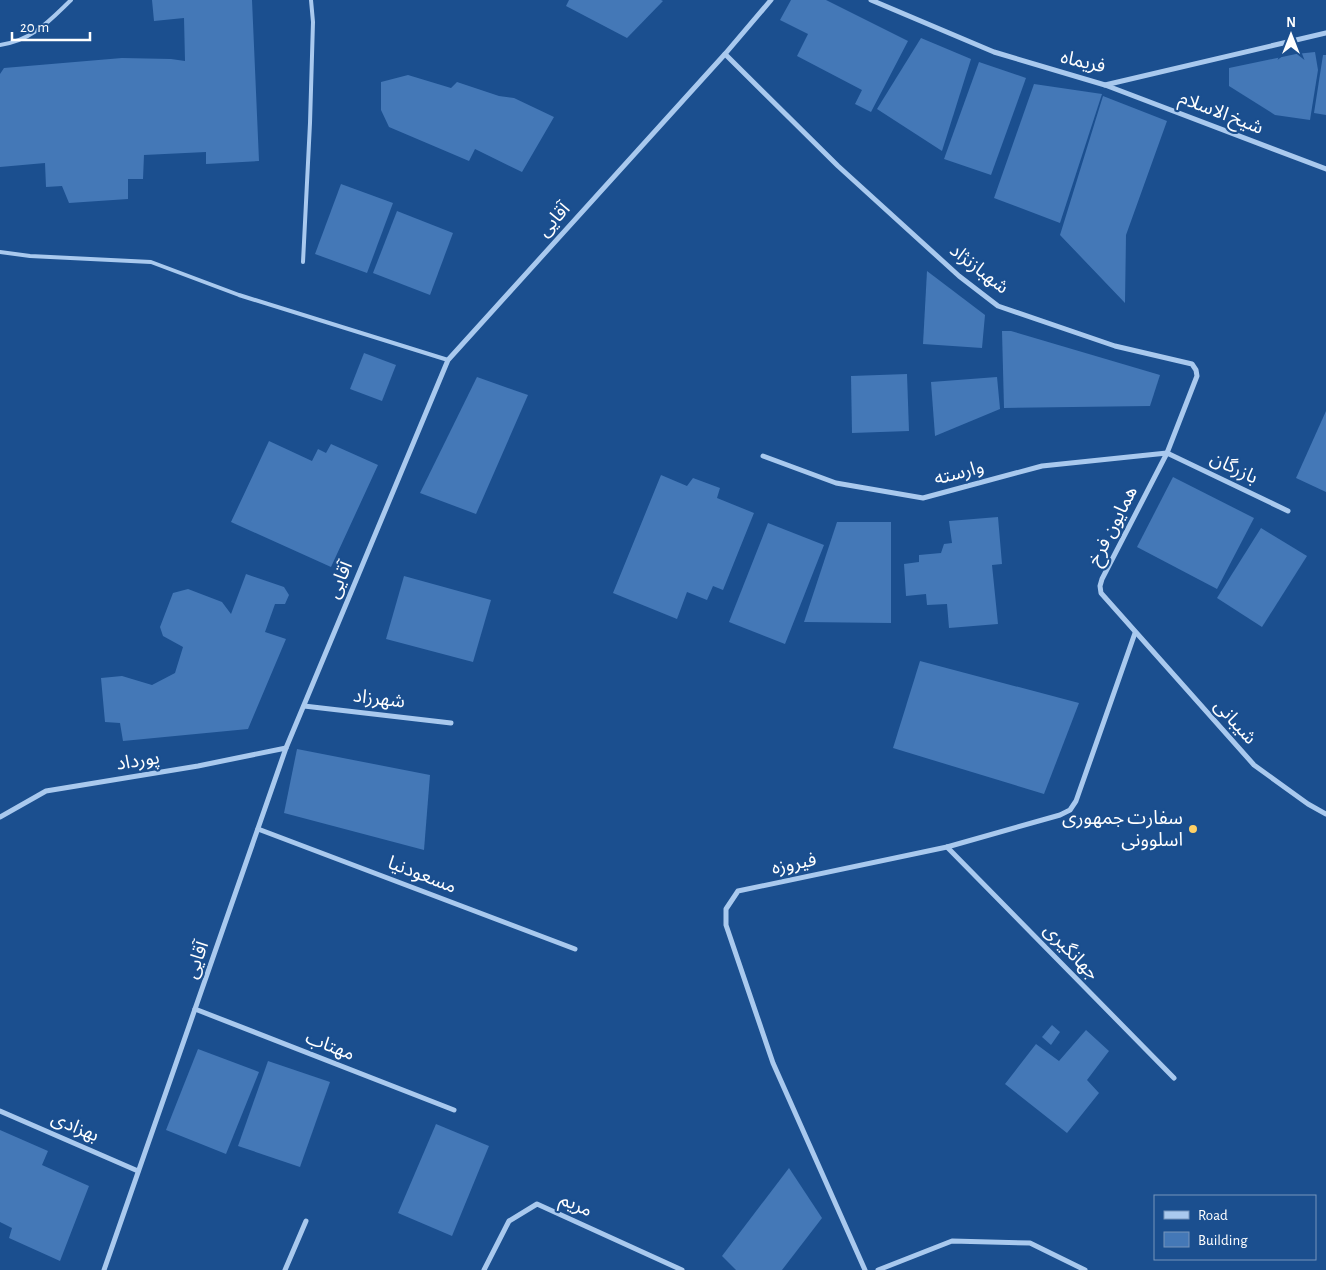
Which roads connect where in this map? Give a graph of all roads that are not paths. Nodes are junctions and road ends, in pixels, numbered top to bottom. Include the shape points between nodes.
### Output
1 (71, 0) edge
2 (311, 0) edge
3 (771, 0) edge
4 (871, 0) edge
5 (1326, 33) edge
6 (0, 45) edge
7 (725, 54) junction
8 (1104, 85) junction
9 (1326, 169) edge
10 (0, 252) edge
11 (303, 262) dead end
12 (448, 360) junction
13 (1167, 453) junction
14 (763, 456) dead end
15 (1288, 511) dead end
16 (1135, 634) junction
17 (304, 706) junction
18 (451, 723) dead end
19 (286, 748) junction
20 (1326, 814) edge
21 (0, 817) edge
22 (258, 828) junction
23 (947, 847) junction
24 (575, 949) dead end
25 (195, 1009) junction
26 (1174, 1078) dead end
27 (454, 1110) dead end
28 (0, 1111) edge
29 (138, 1171) junction
30 (306, 1221) dead end
31 (104, 1270) edge
32 (286, 1270) edge
33 (484, 1270) edge
34 (682, 1270) edge
35 (865, 1270) edge
36 (878, 1270) edge
37 (1085, 1270) edge

1 - 6 lane via 38,31
2 - 11 lane via 310,123
3 - 7 street, آقایی
4 - 8 street, فریماه via 994,52
5 - 8 street, فریماه
7 - 12 street, آقایی
7 - 13 street, شهبازنژاد via 838,166 959,276 998,306 1115,346 1192,364 1197,376
8 - 9 street, شیخ الاسلام
10 - 12 lane via 151,262 239,294
12 - 17 street, آقایی
13 - 14 street, وارسته via 1042,466 923,498 836,483
13 - 15 street, بازرگان
13 - 16 street, همایون فرخ via 1100,586 1101,593
16 - 20 street, شیبانی via 1254,765
16 - 23 street, فیروزه via 1076,801 1070,810
17 - 18 street, شهرزاد
17 - 19 street, آقایی
19 - 21 street, پورداد via 46,791
19 - 22 street, آقایی
22 - 24 street, مسعودنیا
22 - 25 street, آقایی
23 - 26 street, جهانگیری
23 - 35 street, فیروزه via 738,890 726,909 726,925 773,1063
25 - 27 street, مهتاب
25 - 29 street, آقایی
28 - 29 street, بهزادی
29 - 31 street, آقایی
30 - 32 street
33 - 34 street, مریم via 509,1221 537,1204
36 - 37 street via 952,1241 1030,1243

